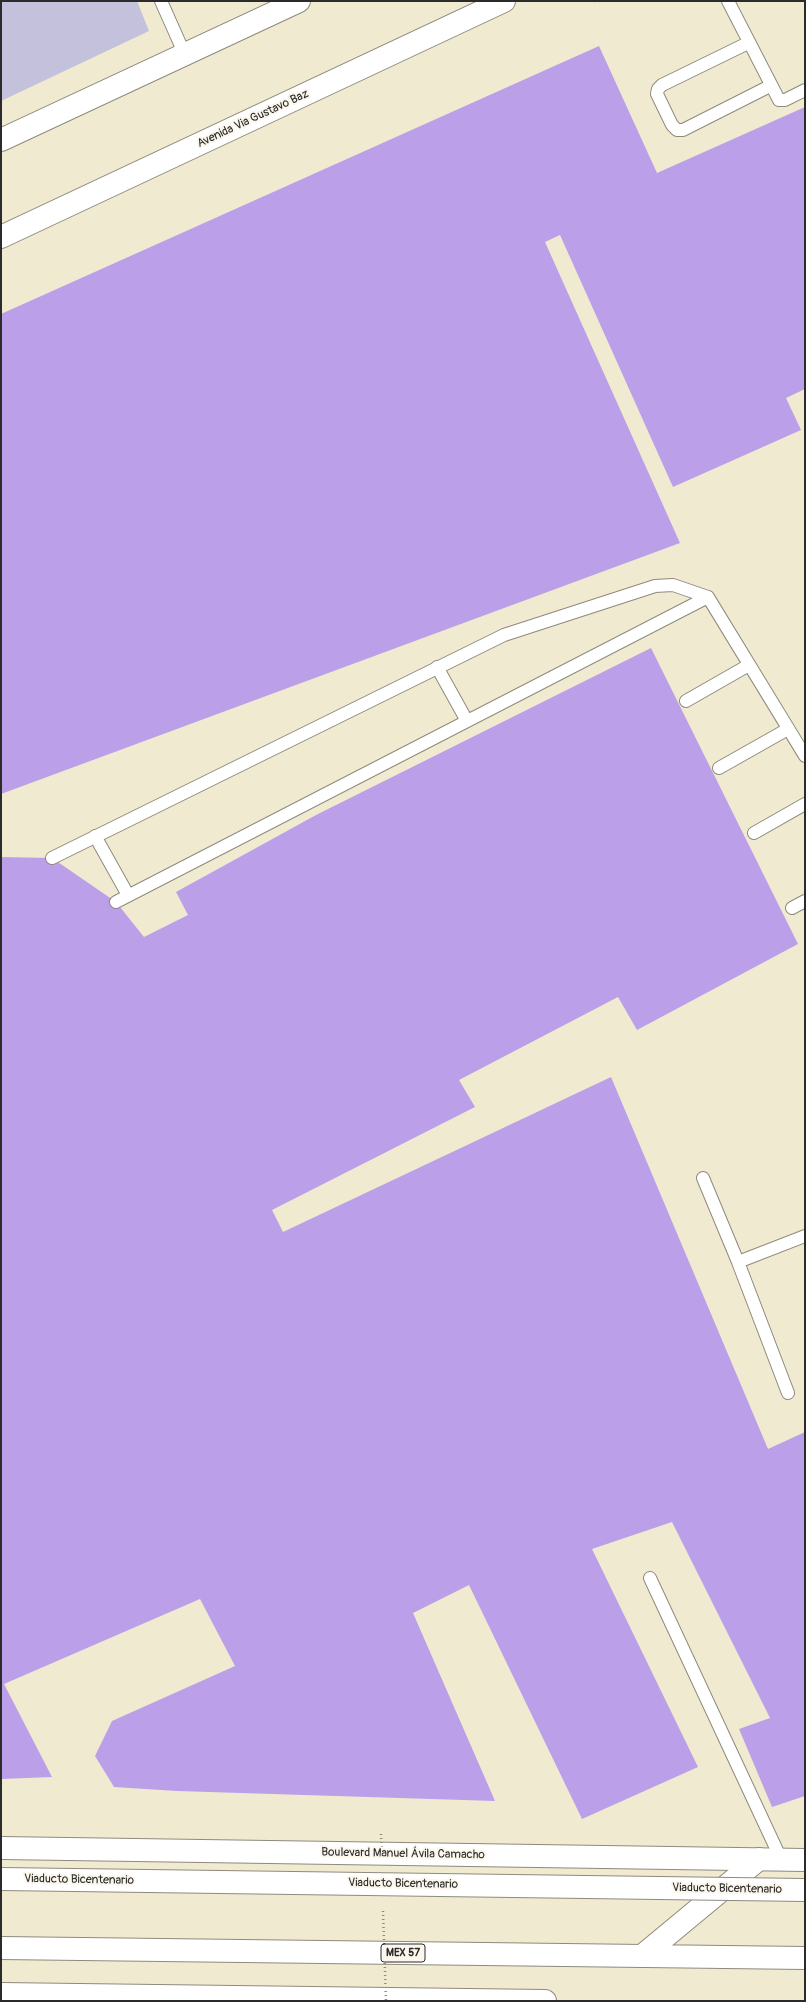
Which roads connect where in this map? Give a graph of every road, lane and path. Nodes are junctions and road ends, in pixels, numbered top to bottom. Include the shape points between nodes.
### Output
1 (161, 1) edge
2 (504, 1) edge
3 (728, 1) edge
4 (285, 4) edge
5 (748, 43) junction
6 (185, 54) junction
7 (770, 86) junction
8 (805, 90) edge
9 (1, 140) edge
10 (1, 237) edge
11 (708, 597) junction
12 (749, 665) junction
13 (437, 667) junction
14 (686, 701) dead end
15 (467, 721) junction
16 (788, 729) junction
17 (805, 756) edge
18 (719, 768) dead end
19 (805, 804) edge
20 (754, 833) dead end
21 (95, 836) junction
22 (52, 858) dead end
23 (128, 895) junction
24 (805, 901) edge
25 (116, 902) dead end
26 (792, 908) dead end
27 (703, 1178) dead end
28 (805, 1236) edge
29 (738, 1262) junction
30 (788, 1393) dead end
31 (650, 1578) dead end
32 (381, 1834) dead end
33 (1, 1848) edge
34 (759, 1859) junction
35 (781, 1859) junction
36 (805, 1860) edge
37 (382, 1866) dead end
38 (1, 1879) edge
39 (805, 1890) edge
40 (383, 1906) dead end
41 (1, 1948) edge
42 (642, 1956) junction
43 (805, 1958) edge
44 (1, 1994) edge
45 (386, 2001) edge
46 (545, 2001) edge

1 - 6 lane
2 - 10 main road, Avenida Via Gustavo Baz
3 - 5 lane
4 - 6 main road
5 - 7 lane
5 - 7 lane via 658,89 657,94 672,125 677,130 683,130
6 - 9 main road
7 - 8 lane via 779,100 785,100
11 - 12 lane
11 - 13 lane via 673,585 655,586 504,635
11 - 15 lane
12 - 14 lane
12 - 16 lane
13 - 15 lane
13 - 21 lane
15 - 23 lane
16 - 17 lane
16 - 18 lane
19 - 20 lane
21 - 22 lane
21 - 23 lane
23 - 25 lane
24 - 26 lane
27 - 29 lane
28 - 29 lane
29 - 30 lane
31 - 35 lane
32 - 37 path, bridge
33 - 34 main road, Boulevard Manuel Ávila Camacho
34 - 35 main road, Boulevard Manuel Ávila Camacho
34 - 42 main road
35 - 36 main road, Boulevard Manuel Ávila Camacho
38 - 39 main road, Viaducto Bicentenario, bridge
40 - 45 path, bridge
41 - 42 main road, MEX 57
42 - 43 main road, MEX 57
44 - 46 main road

